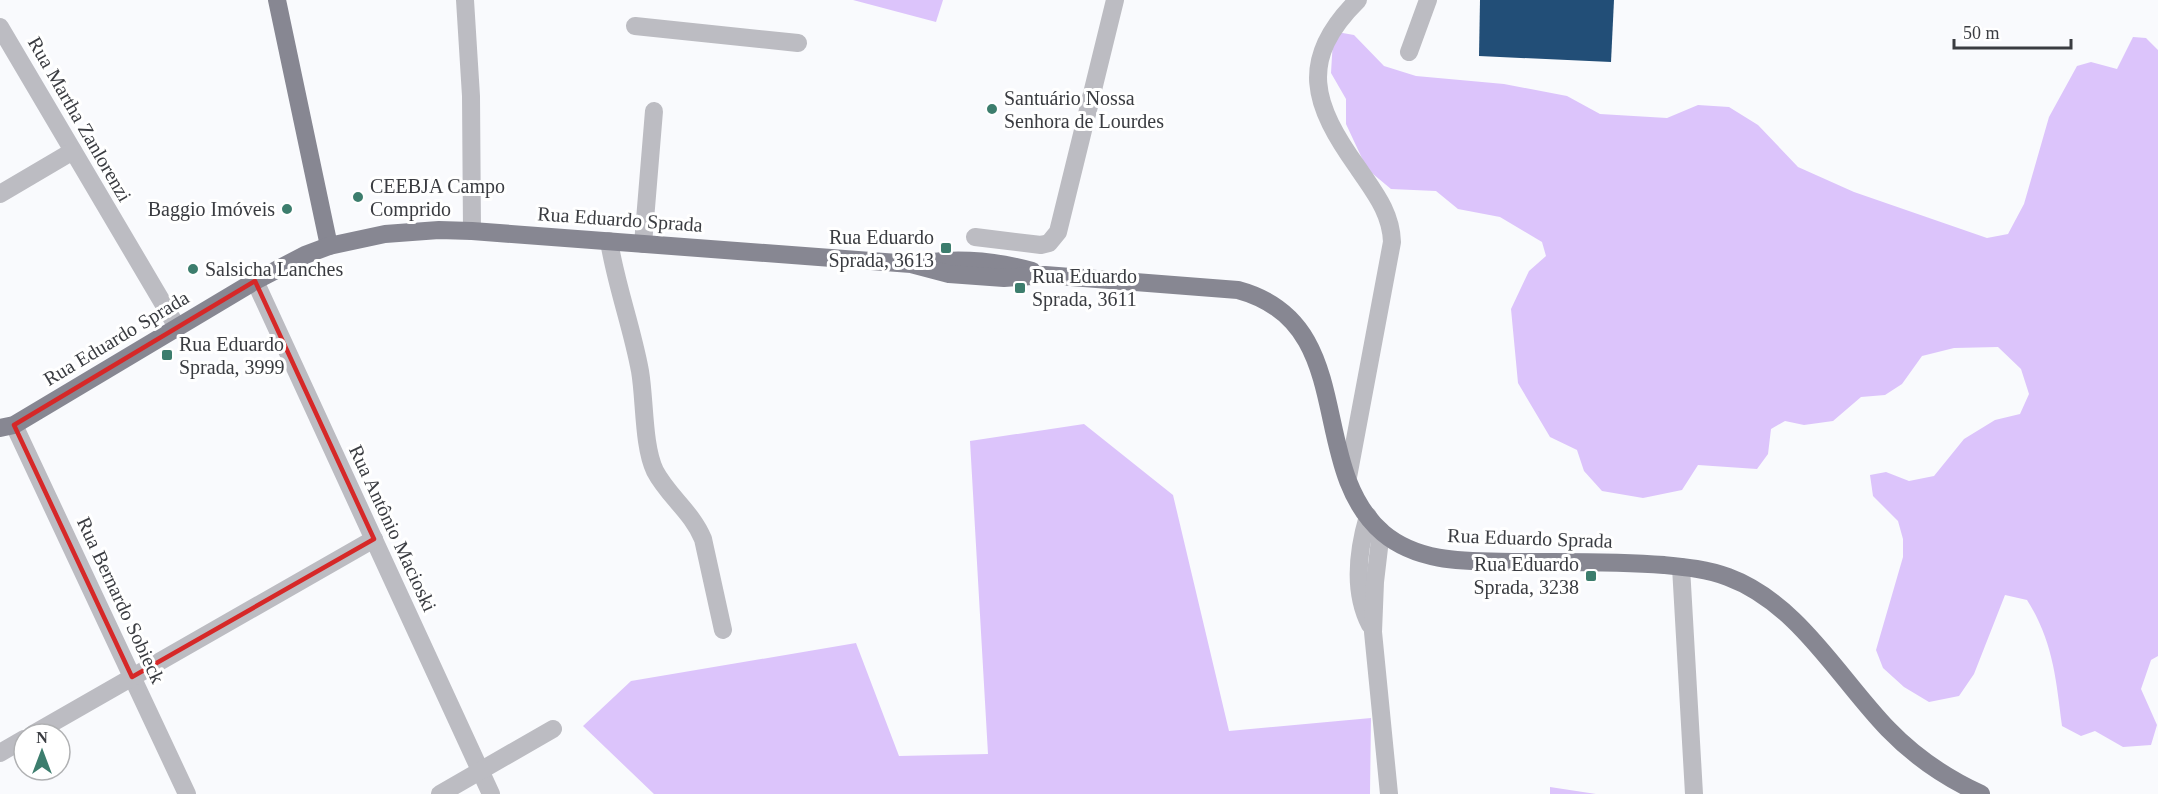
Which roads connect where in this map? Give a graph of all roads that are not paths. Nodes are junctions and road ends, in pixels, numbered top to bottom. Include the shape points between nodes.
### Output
1 (277, 0) edge
2 (465, 0) edge
3 (1115, 0) edge
4 (1358, 0) edge
5 (1428, 0) edge
6 (635, 26) dead end
7 (0, 27) edge
8 (798, 43) dead end
9 (1408, 52) dead end
10 (654, 111) dead end
11 (73, 151) junction
12 (0, 194) edge
13 (472, 231) junction
14 (975, 237) dead end
15 (609, 241) junction
16 (643, 244) junction
17 (329, 246) junction
18 (255, 281) junction
19 (177, 327) junction
20 (7, 426) edge
21 (0, 444) edge
22 (1348, 477) junction
23 (1368, 516) junction
24 (1381, 531) junction
25 (374, 539) junction
26 (1681, 567) junction
27 (723, 630) dead end
28 (1373, 632) junction
29 (132, 677) junction
30 (54, 722) edge
31 (553, 729) dead end
32 (480, 771) junction
33 (187, 794) edge
34 (440, 794) edge
35 (491, 794) edge
36 (1389, 794) edge
37 (1694, 794) edge
38 (1981, 794) edge

1 - 17 main road
2 - 13 street via 471,96
3 - 14 street via 1058,232 1049,243 1041,245
4 - 22 street via 1323,46 1317,82 1326,117 1378,196 1391,229 1392,242
5 - 9 street
6 - 8 street
7 - 11 street, Rua Martha Zanlorenzi
10 - 16 street
11 - 12 street
11 - 19 street, Rua Martha Zanlorenzi
13 - 15 main road, Rua Eduardo Sprada
13 - 17 main road, Rua Eduardo Sprada via 385,234
15 - 16 main road, Rua Eduardo Sprada
15 - 27 street via 638,360 649,453 655,471 699,528
16 - 22 main road, Rua Eduardo Sprada via 911,264 949,274 1004,278 1045,274 1227,288 1257,295 1292,319 1312,351
17 - 18 main road, Rua Eduardo Sprada
18 - 19 main road, Rua Eduardo Sprada
18 - 25 street, Rua Antônio Macioski
19 - 20 main road, Rua Eduardo Sprada
20 - 21 main road, Rua Eduardo Sprada
20 - 29 street, Rua Bernardo Sobieck
22 - 23 main road, Rua Eduardo Sprada
23 - 24 main road, Rua Eduardo Sprada
23 - 28 street via 1359,578 1364,614
24 - 26 main road, Rua Eduardo Sprada via 1413,551 1449,560
24 - 28 street
25 - 29 street
25 - 32 street, Rua Antônio Macioski
26 - 37 street
26 - 38 main road, Rua Eduardo Sprada via 1727,577 1769,600 1805,633 1905,745 1944,774
28 - 36 street
29 - 30 street
29 - 33 street, Rua Bernardo Sobieck
31 - 32 street
32 - 34 street
32 - 35 street, Rua Antônio Macioski

